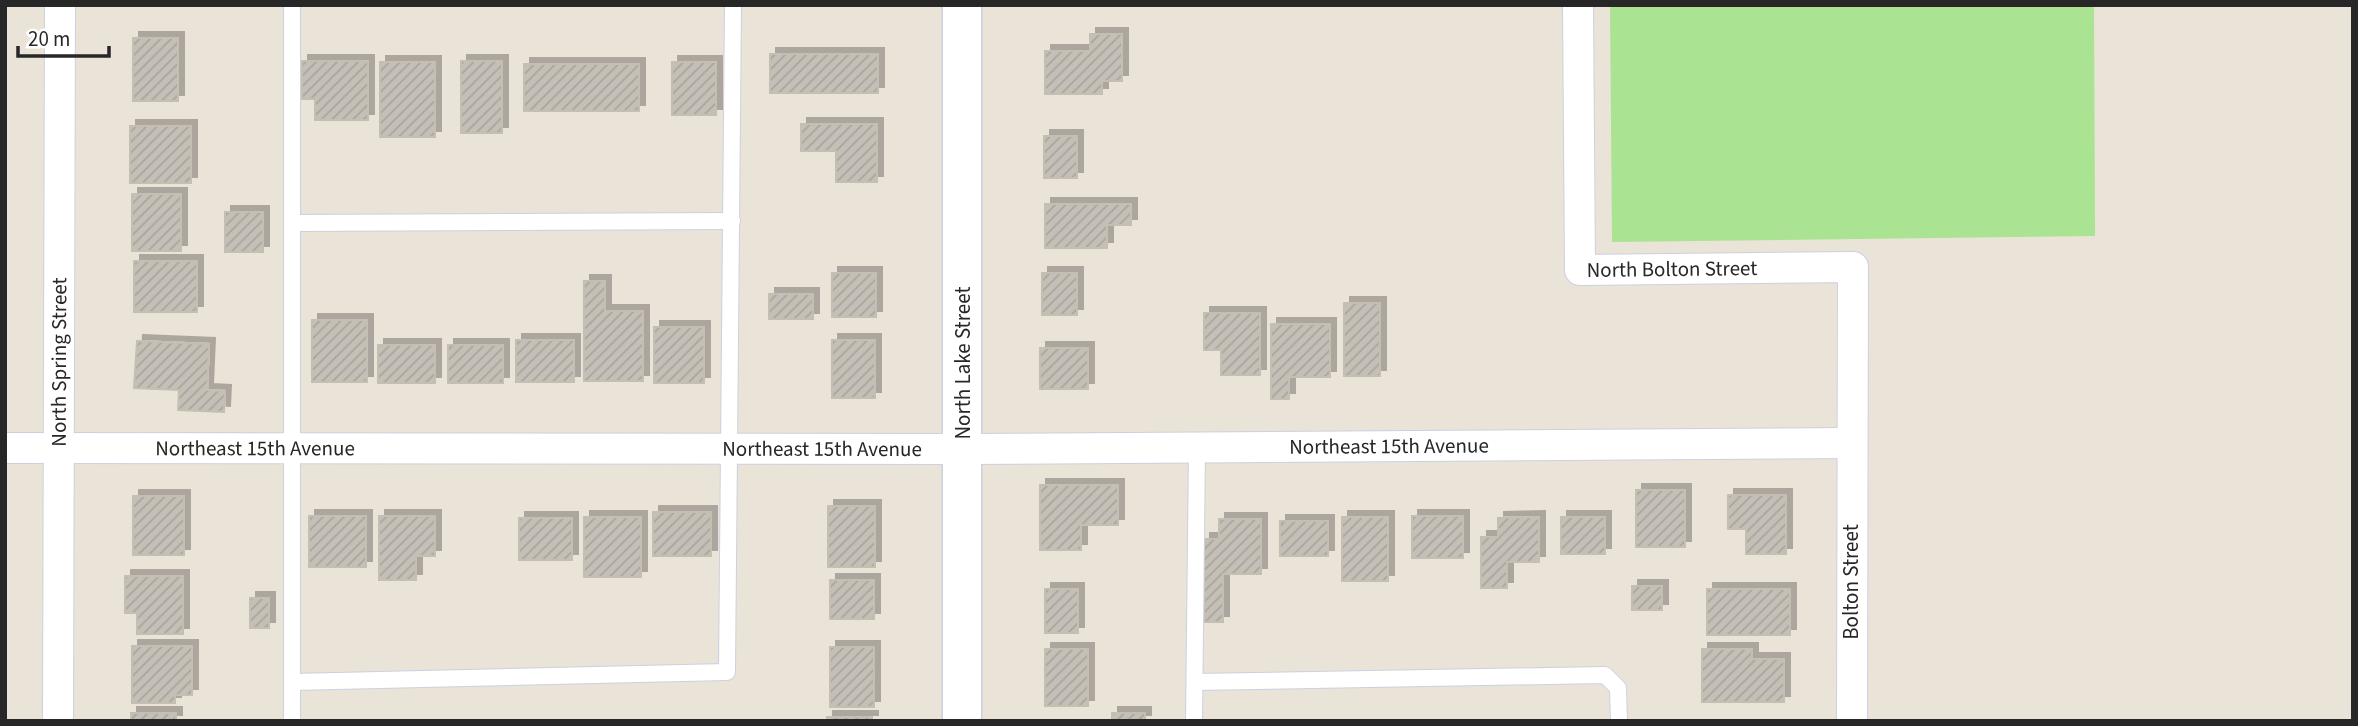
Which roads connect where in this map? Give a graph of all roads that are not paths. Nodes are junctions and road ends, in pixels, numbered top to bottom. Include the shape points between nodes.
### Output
1 (60, 5) edge
2 (292, 5) edge
3 (733, 5) edge
4 (962, 5) edge
5 (1578, 5) edge
6 (732, 221) junction
7 (293, 223) junction
8 (1851, 443) junction
9 (60, 447) junction
10 (293, 447) junction
11 (1197, 447) junction
12 (5, 448) edge
13 (730, 448) junction
14 (964, 449) junction
15 (292, 682) junction
16 (1195, 682) junction
17 (58, 721) edge
18 (292, 721) edge
19 (962, 721) edge
20 (1194, 721) edge
21 (1619, 721) edge
22 (1852, 721) edge

1 - 9 street, North Spring Street
2 - 7 lane
3 - 6 lane
4 - 14 street, North Lake Street
5 - 8 street, North Bolton Street via 1580,270 1853,267
6 - 7 lane
6 - 13 lane
7 - 10 lane
8 - 11 street, Northeast 15th Avenue
8 - 22 street, Bolton Street
9 - 10 street, Northeast 15th Avenue
9 - 12 street, Northeast 15th Avenue
9 - 17 street, North Spring Street
10 - 13 street, Northeast 15th Avenue
10 - 15 lane
11 - 14 street, Northeast 15th Avenue
11 - 16 lane
13 - 14 street, Northeast 15th Avenue
13 - 15 lane via 727,672
14 - 19 street, North Lake Street
15 - 18 lane
16 - 20 lane
16 - 21 lane via 1605,675 1618,688

